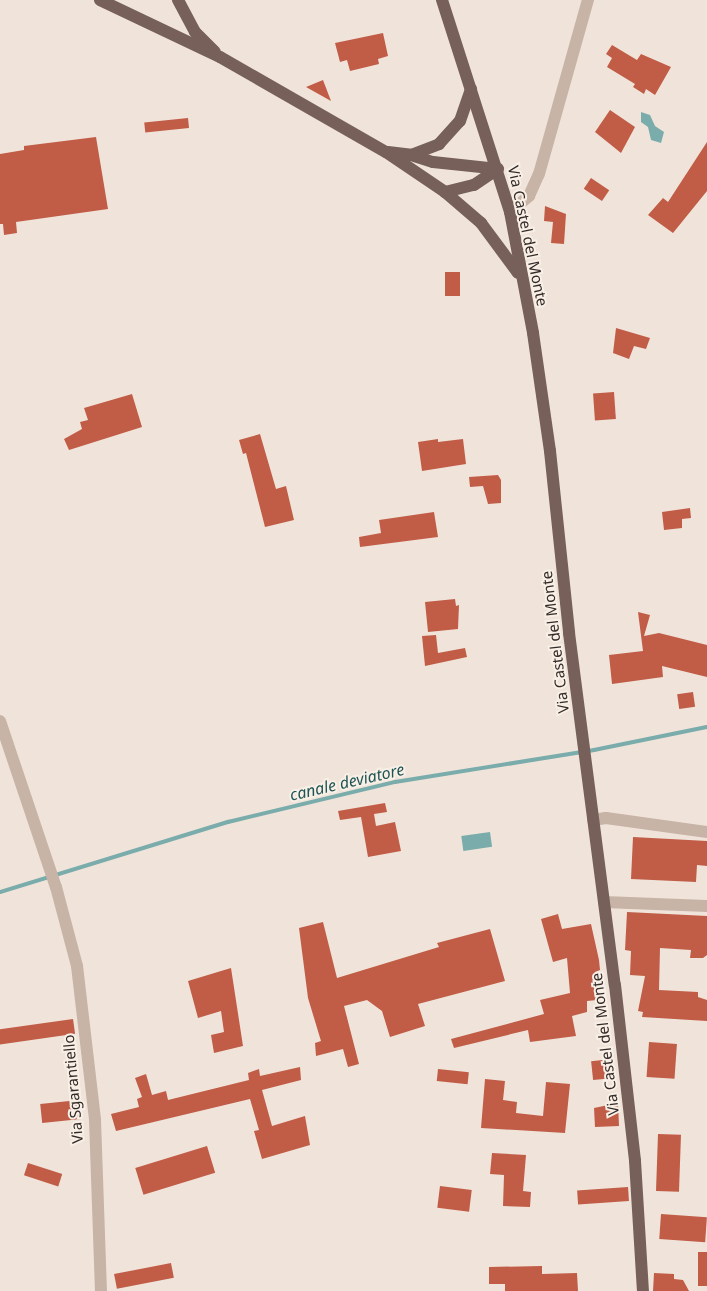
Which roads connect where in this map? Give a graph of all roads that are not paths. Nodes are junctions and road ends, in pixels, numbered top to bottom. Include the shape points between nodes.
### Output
1 (100, 0) edge
2 (178, 0) edge
3 (442, 0) edge
4 (588, 0) edge
5 (220, 57) junction
6 (471, 89) junction
7 (386, 152) junction
8 (411, 155) junction
9 (498, 169) junction
10 (445, 192) junction
11 (510, 212) junction
12 (523, 280) junction
13 (0, 721) edge
14 (593, 820) junction
15 (707, 832) edge
16 (604, 902) junction
17 (707, 906) edge
18 (101, 1291) edge
19 (643, 1291) edge

1 - 5 main road
2 - 5 main road via 195,32
3 - 6 main road, Via Castel del Monte
4 - 11 street via 539,174 529,196
5 - 7 main road
6 - 8 main road via 460,121 450,134 439,144
6 - 9 main road, Via Castel del Monte
7 - 8 main road
7 - 10 main road
8 - 9 main road via 433,162
9 - 10 main road via 474,185
9 - 11 main road, Via Castel del Monte
10 - 12 main road via 502,247
11 - 12 main road, Via Castel del Monte
12 - 14 main road, Via Castel del Monte via 550,451
13 - 18 street, Via Sgarantiello via 56,887 81,995 94,1120
14 - 15 street via 606,818
14 - 16 main road, Via Castel del Monte
16 - 17 street
16 - 19 main road, Via Castel del Monte via 635,1161

